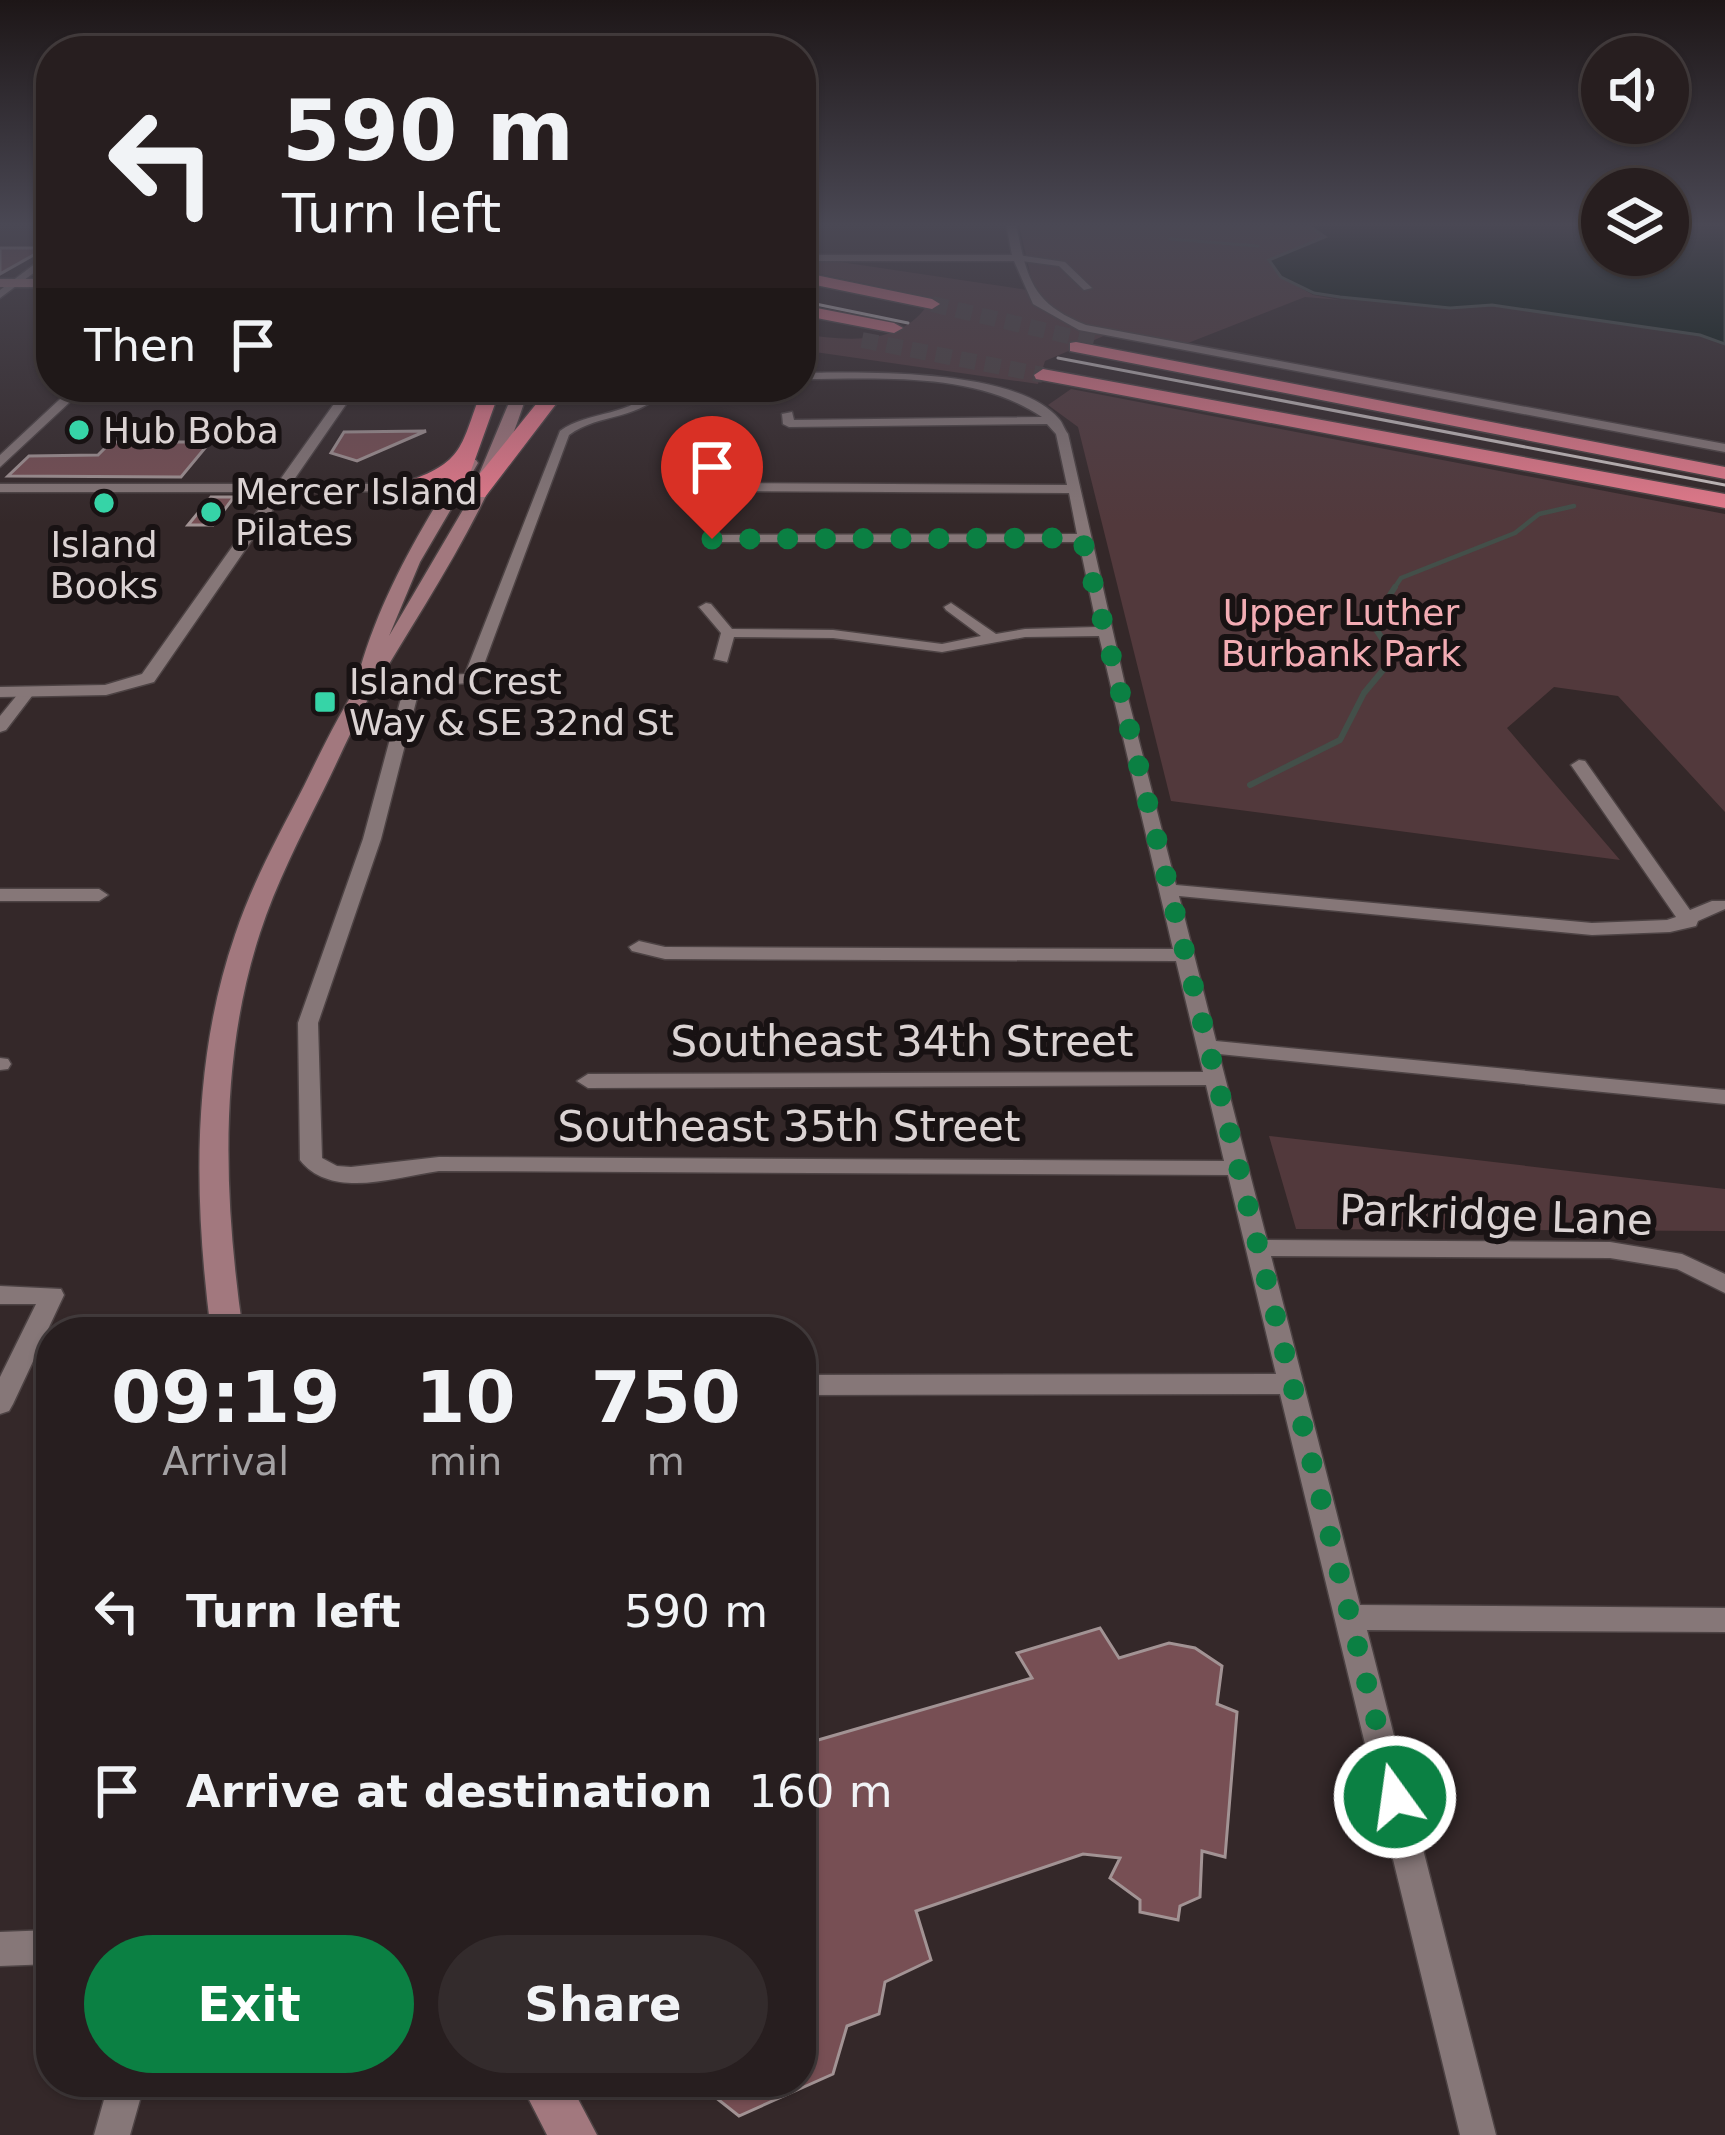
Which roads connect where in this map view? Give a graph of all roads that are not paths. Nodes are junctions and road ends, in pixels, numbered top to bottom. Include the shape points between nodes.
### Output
1 (871, 324) edge
2 (1073, 324) tunnel mouth
3 (816, 328) edge
4 (893, 328) tunnel mouth
5 (867, 338) tunnel mouth
6 (1085, 345) tunnel mouth
7 (816, 377) edge
8 (64, 402) edge
9 (342, 402) edge
10 (485, 402) edge
11 (515, 402) edge
12 (546, 402) edge
13 (647, 402) edge
14 (788, 414) dead end
15 (1054, 420) junction
16 (0, 434) edge
17 (31, 434) junction
18 (709, 445) dead end
19 (1725, 448) edge
20 (0, 463) edge
21 (460, 464) junction
22 (1725, 473) edge
23 (1646, 486) junction
24 (0, 488) edge
25 (282, 488) junction
26 (410, 488) junction
27 (466, 490) junction
28 (1070, 490) junction
29 (1725, 501) edge
30 (438, 508) junction
31 (1082, 538) junction
32 (712, 539) dead end
33 (706, 607) dead end
34 (951, 607) dead end
35 (1104, 631) junction
36 (728, 633) junction
37 (994, 639) junction
38 (722, 659) dead end
39 (413, 684) junction
40 (366, 685) junction
41 (0, 692) edge
42 (27, 692) junction
43 (0, 727) edge
44 (1579, 765) dead end
45 (1169, 890) junction
46 (0, 895) edge
47 (99, 895) dead end
48 (1719, 904) dead end
49 (1689, 922) junction
50 (639, 946) dead end
51 (1185, 955) junction
52 (1208, 1047) junction
53 (1216, 1078) junction
54 (588, 1081) dead end
55 (1725, 1097) edge
56 (1239, 1168) junction
57 (1259, 1247) junction
58 (1725, 1284) edge
59 (0, 1295) edge
60 (42, 1317) edge
61 (226, 1317) edge
62 (36, 1329) edge
63 (1293, 1384) junction
64 (816, 1385) edge
65 (0, 1404) edge
66 (1352, 1618) junction
67 (1725, 1620) edge
68 (36, 1947) edge
69 (0, 1948) edge
70 (123, 2097) edge
71 (551, 2097) edge
72 (112, 2135) edge
73 (573, 2135) edge
74 (1478, 2135) edge

1 - 4 highway
2 - 19 street
3 - 5 highway
6 - 22 highway
7 - 15 street via 965,385 1013,397
8 - 17 street
9 - 25 street
10 - 21 highway
11 - 27 main road
12 - 27 highway
13 - 39 street via 564,433 471,678
14 - 15 street via 789,424
15 - 28 street
16 - 17 street
17 - 20 street
18 - 28 street via 703,483 714,487
21 - 26 highway
21 - 27 highway
23 - 23 highway via 1046,368 1385,437
23 - 29 highway
24 - 25 street
25 - 26 street
25 - 42 street via 141,683
26 - 30 main road
27 - 30 main road
27 - 40 main road via 399,638
28 - 31 street
30 - 40 main road via 379,630
31 - 32 street
31 - 35 street
33 - 36 street
34 - 37 street
35 - 37 street
35 - 45 street
36 - 37 street via 833,634 942,648
36 - 38 street
39 - 40 street
39 - 56 street, Southeast 35th Street via 372,839 308,1023 311,1160 320,1173 340,1179 439,1164
40 - 61 main road via 280,853 234,978 212,1180
41 - 42 street
42 - 43 street
44 - 49 street
45 - 49 street via 1592,929
45 - 51 street
46 - 47 street
48 - 49 street
50 - 51 street via 665,953
51 - 52 street
52 - 53 street
52 - 55 street
53 - 54 street, Southeast 34th Street
53 - 56 street
56 - 57 street
57 - 58 street, Parkridge Lane via 1610,1250 1682,1262
57 - 63 street
59 - 60 street via 52,1295
62 - 65 street
63 - 64 street
63 - 66 street
66 - 67 street
66 - 74 street
68 - 69 street
70 - 72 street
71 - 73 main road

